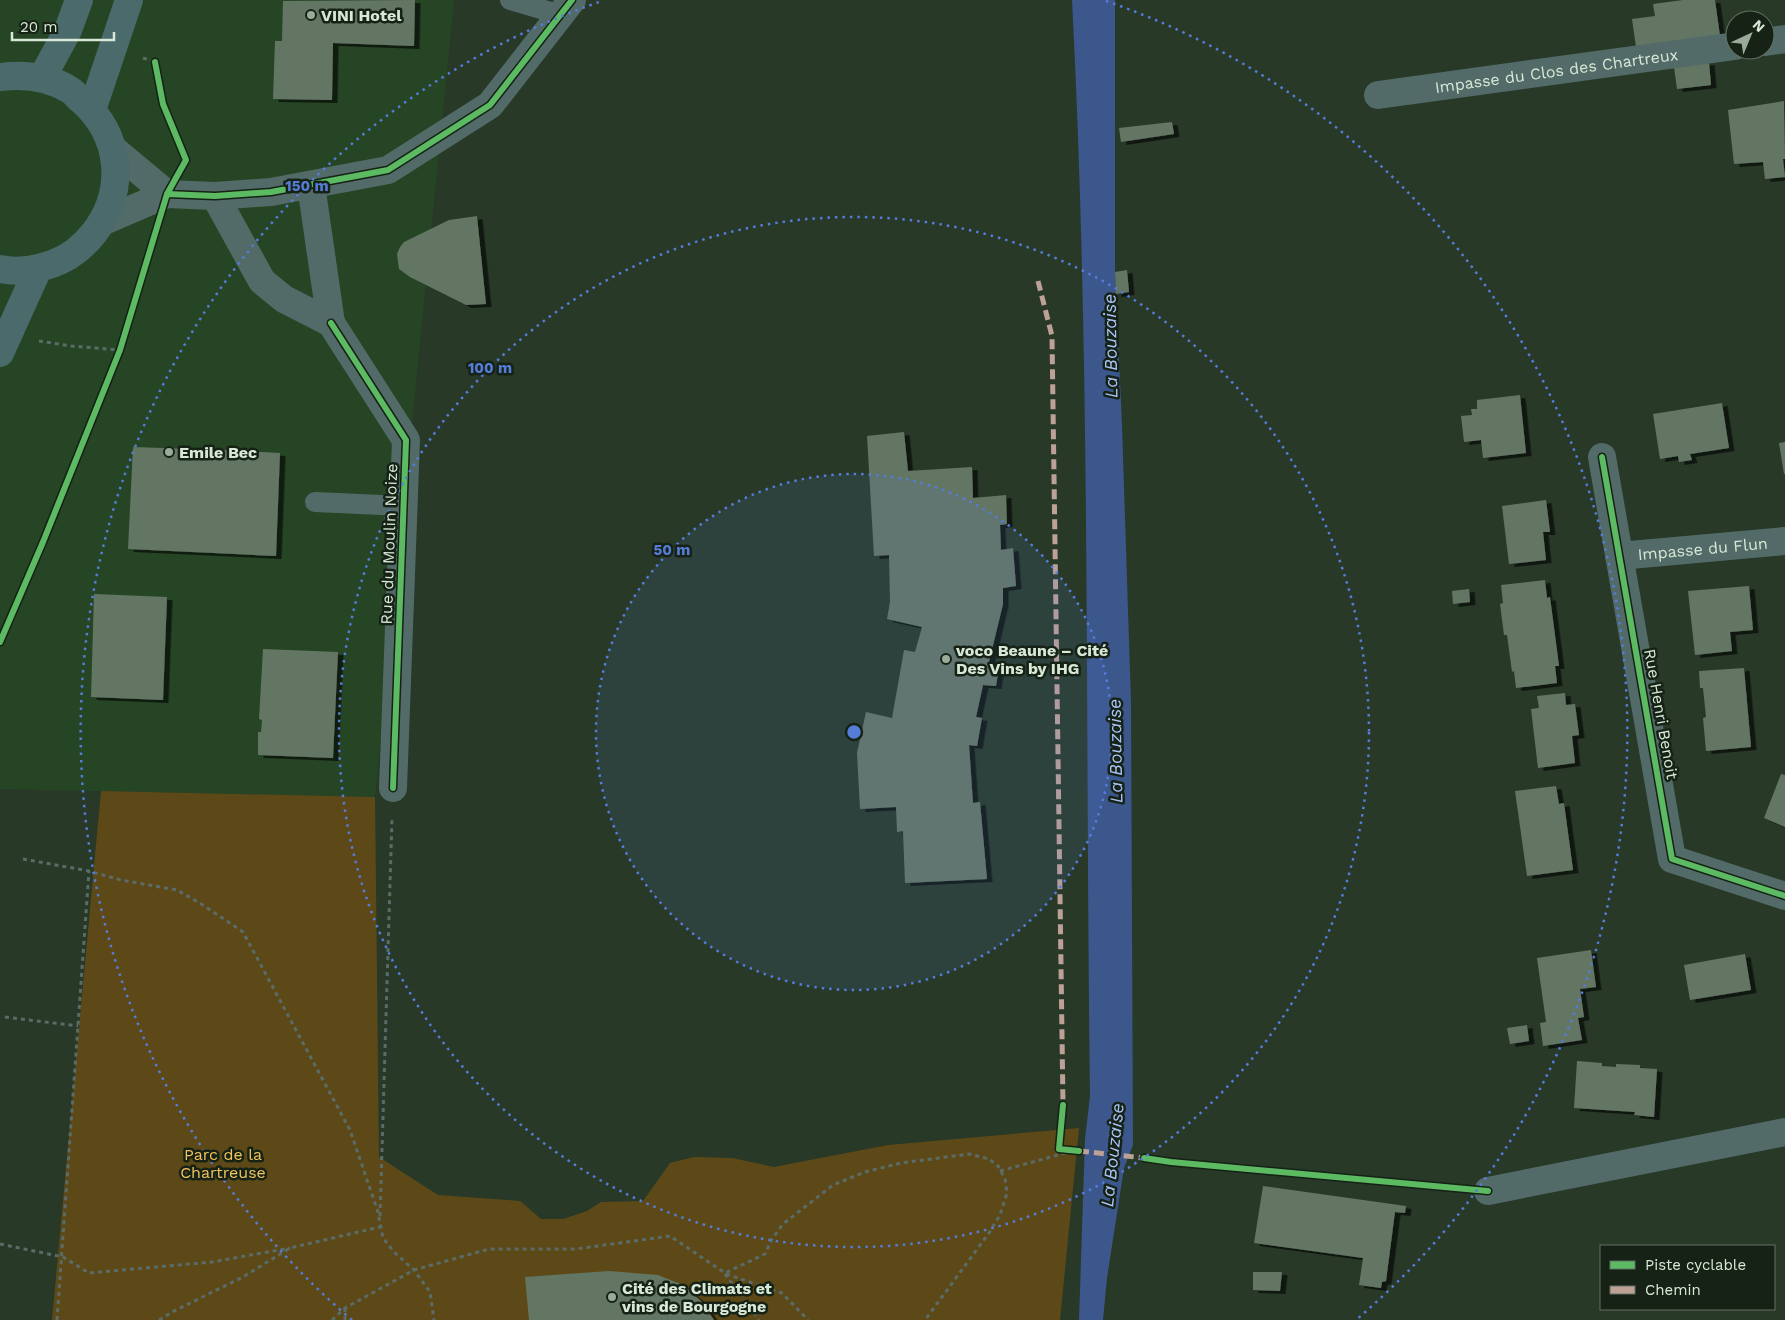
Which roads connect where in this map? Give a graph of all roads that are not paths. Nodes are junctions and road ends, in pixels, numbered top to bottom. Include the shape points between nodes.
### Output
1 (79, 0) edge
2 (129, 0) edge
3 (510, 0) edge
4 (567, 8) edge
5 (1725, 47) edge
6 (0, 77) edge
7 (42, 78) junction
8 (1378, 95) dead end
9 (92, 110) junction
10 (113, 149) junction
11 (311, 185) junction
12 (166, 194) junction
13 (215, 196) junction
14 (102, 222) junction
15 (0, 269) edge
16 (38, 269) junction
17 (331, 323) junction
18 (4, 344) edge
19 (1602, 457) dead end
20 (316, 502) dead end
21 (404, 506) junction
22 (1785, 542) edge
23 (1619, 556) junction
24 (393, 788) road end
25 (1785, 896) edge
26 (1785, 1132) edge
27 (1488, 1191) dead end

1 - 7 main road via 68,30
2 - 9 main road
3 - 4 lane
4 - 11 street via 490,105 388,170
5 - 8 street, Impasse du Clos des Chartreux
6 - 7 main road
7 - 9 main road via 70,90
9 - 10 main road via 105,128
10 - 12 street
10 - 14 main road via 116,174 112,199
11 - 13 street
11 - 17 street, Rue du Moulin Noize
12 - 13 street
12 - 14 street
13 - 17 street via 262,281 284,299
14 - 16 main road via 86,244 64,260
15 - 16 main road
16 - 18 main road
17 - 21 street, Rue du Moulin Noize via 406,440
19 - 23 street, Rue Henri Benoit
20 - 21 lane
21 - 24 street, Rue du Moulin Noize
22 - 23 street, Impasse du Flun
23 - 25 street, Rue Henri Benoit via 1672,859
26 - 27 street

